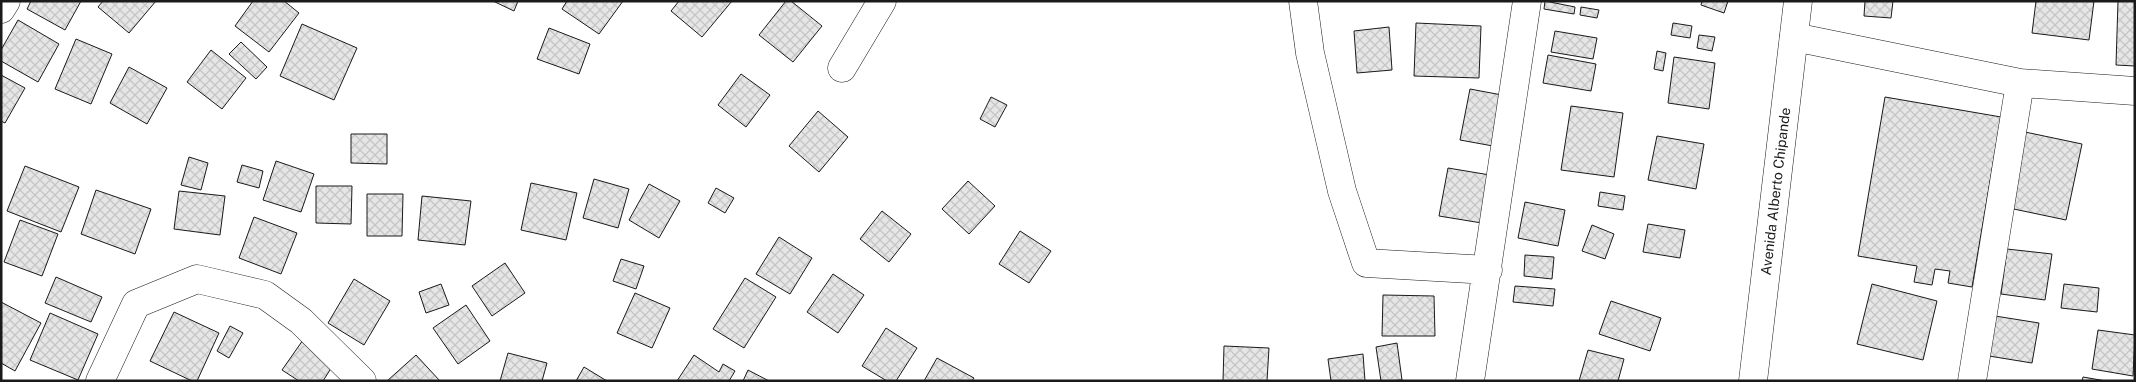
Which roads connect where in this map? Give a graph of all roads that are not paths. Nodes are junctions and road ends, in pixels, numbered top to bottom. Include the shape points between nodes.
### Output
1 (6, 1) edge
2 (882, 1) edge
3 (1303, 1) edge
4 (1527, 1) edge
5 (1798, 1) edge
6 (1, 9) edge
7 (1794, 37) junction
8 (842, 68) dead end
9 (2020, 83) junction
10 (2135, 91) edge
11 (1488, 270) junction
12 (100, 381) edge
13 (362, 381) edge
14 (1470, 381) edge
15 (1753, 381) edge
16 (1972, 381) edge

1 - 6 street
2 - 8 street
3 - 11 street via 1310,53 1340,182 1366,264
4 - 11 street
5 - 7 street, Avenida Alberto Chipande
7 - 9 street
7 - 15 street, Avenida Alberto Chipande
9 - 10 street
9 - 16 street
11 - 14 street
12 - 13 street via 136,304 197,279 265,294 301,321

